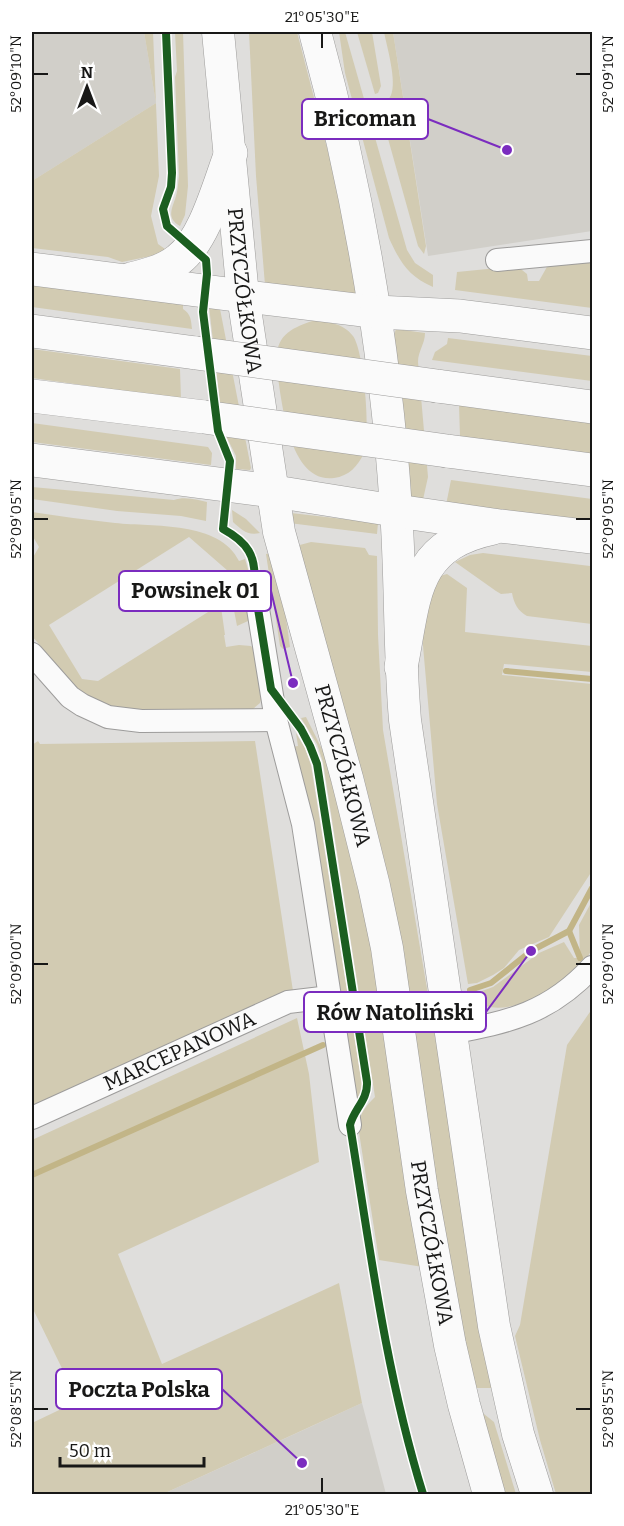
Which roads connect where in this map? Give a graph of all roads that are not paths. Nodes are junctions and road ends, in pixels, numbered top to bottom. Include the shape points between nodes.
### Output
1 (218, 32) edge
2 (315, 32) edge
3 (231, 153) junction
4 (592, 251) edge
5 (498, 260) dead end
6 (32, 269) edge
7 (126, 280) junction
8 (243, 296) junction
9 (376, 312) junction
10 (32, 331) edge
11 (592, 333) edge
12 (32, 396) edge
13 (592, 407) edge
14 (32, 460) edge
15 (592, 470) edge
16 (272, 491) junction
17 (397, 511) junction
18 (500, 526) junction
19 (592, 537) edge
20 (254, 584) dead end
21 (32, 654) edge
22 (401, 667) junction
23 (276, 720) junction
24 (592, 967) edge
25 (330, 997) junction
26 (450, 1033) junction
27 (32, 1118) edge
28 (350, 1125) dead end
29 (464, 1405) junction
30 (518, 1434) junction
31 (489, 1494) edge
32 (537, 1494) edge

1 - 3 main road, PRZYCZÓŁKOWA
2 - 9 main road via 342,137
3 - 7 highway via 199,232 187,251 168,267
3 - 8 main road, PRZYCZÓŁKOWA
4 - 5 street
6 - 7 highway
7 - 8 highway
8 - 9 main road
8 - 16 main road, PRZYCZÓŁKOWA
9 - 11 highway via 460,316
9 - 17 main road
10 - 13 highway, bridge
12 - 15 highway, bridge
14 - 16 highway
16 - 17 main road
16 - 29 main road, PRZYCZÓŁKOWA via 279,532 347,778 387,948 422,1191
17 - 18 highway
17 - 22 main road
18 - 19 highway
18 - 22 highway via 453,541 431,560 416,591
20 - 23 street
21 - 23 street via 70,697 108,717 141,721
22 - 26 main road via 405,720
23 - 25 street via 301,812
24 - 26 street via 565,993 523,1016
25 - 27 street, MARCEPANOWA via 288,1002
25 - 28 street
26 - 30 main road via 494,1326
29 - 30 main road via 486,1402 500,1407
29 - 31 main road, PRZYCZÓŁKOWA
30 - 32 main road

